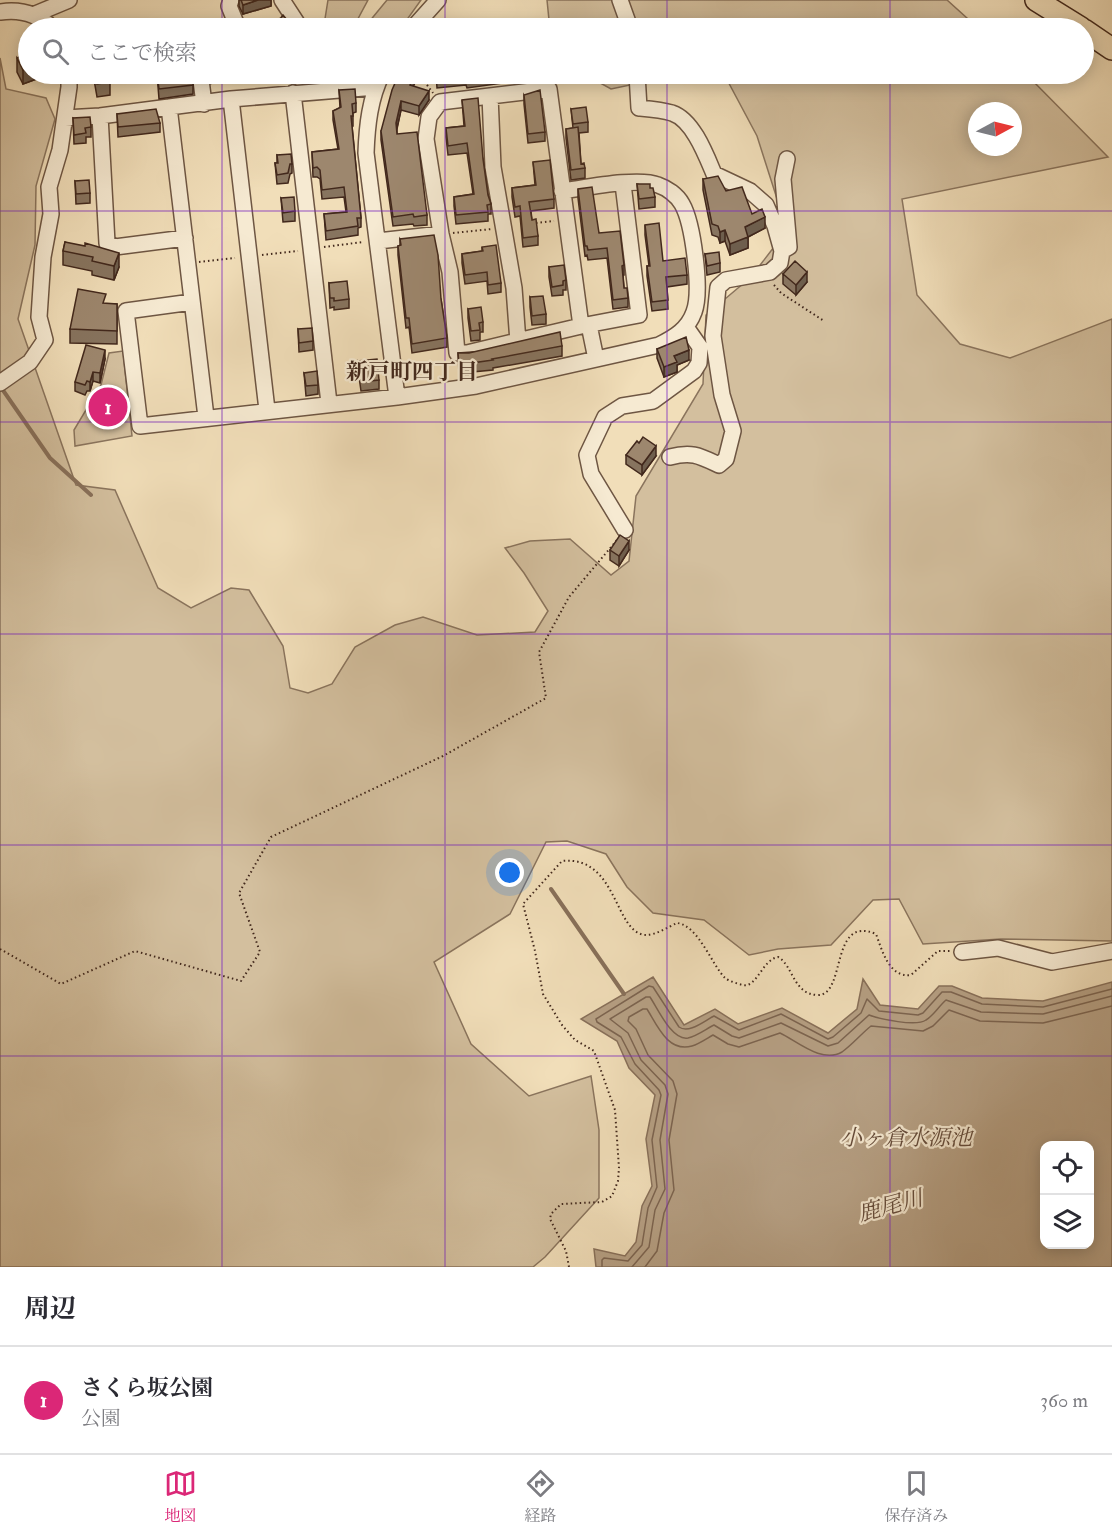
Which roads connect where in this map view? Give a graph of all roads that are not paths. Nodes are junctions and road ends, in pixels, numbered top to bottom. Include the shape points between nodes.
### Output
1 (69, 0) edge
2 (231, 0) edge
3 (282, 0) edge
4 (438, 0) edge
5 (620, 0) edge
6 (1036, 0) edge
7 (0, 12) edge
8 (33, 15) junction
9 (37, 18) edge
10 (234, 18) edge
11 (294, 18) edge
12 (422, 18) edge
13 (626, 18) edge
14 (1065, 18) edge
15 (1094, 37) edge
16 (1112, 49) edge
17 (68, 84) edge
18 (202, 84) edge
19 (353, 84) edge
20 (378, 84) edge
21 (638, 84) edge
22 (293, 93) junction
23 (490, 96) junction
24 (231, 99) junction
25 (204, 104) junction
26 (169, 107) junction
27 (100, 116) junction
28 (65, 118) junction
29 (787, 159) dead end
30 (623, 183) junction
31 (562, 190) junction
32 (441, 234) junction
33 (185, 238) junction
34 (378, 241) junction
35 (782, 251) junction
36 (192, 302) junction
37 (585, 326) junction
38 (686, 327) junction
39 (518, 342) junction
40 (596, 359) junction
41 (3, 381) edge
42 (397, 397) junction
43 (329, 404) junction
44 (267, 410) junction
45 (206, 417) junction
46 (670, 457) dead end
47 (625, 530) road end
48 (1112, 951) edge
49 (962, 952) road end

1 - 8 street
2 - 10 street
3 - 11 street
4 - 12 street
5 - 13 street
6 - 14 highway
7 - 8 street
8 - 9 street
15 - 16 highway
17 - 28 street
18 - 25 street
19 - 22 street
20 - 34 street via 369,117 366,153
21 - 35 street via 639,108 672,113 686,122 714,174 750,190 766,205
22 - 24 street
22 - 43 street
23 - 31 street via 549,89
23 - 32 street via 440,102 429,117 426,139
23 - 39 street via 493,167 514,288
24 - 25 street
24 - 44 street
25 - 26 street
26 - 27 street
26 - 33 street
27 - 28 street
27 - 33 street via 107,243 115,247
28 - 41 street via 49,187 51,214 39,317 45,340 30,362
29 - 35 street via 783,179 789,247
30 - 31 street
30 - 37 street via 639,315
30 - 38 street via 657,185 679,199 687,214 699,291
31 - 37 street
32 - 34 street
32 - 39 street via 452,288 457,353
33 - 36 street
34 - 42 street
35 - 46 street via 780,263 770,272 726,280 718,287 713,336 722,395 733,431 726,459 719,465 697,455
36 - 45 street
36 - 45 street via 126,310 140,426
37 - 39 street
37 - 40 street
38 - 40 street via 659,345
38 - 47 street via 700,347 694,371 653,401 622,406 605,417 587,455 591,474
40 - 42 street via 476,386
42 - 43 street
43 - 44 street
44 - 45 street
48 - 49 street via 1052,962 998,948

